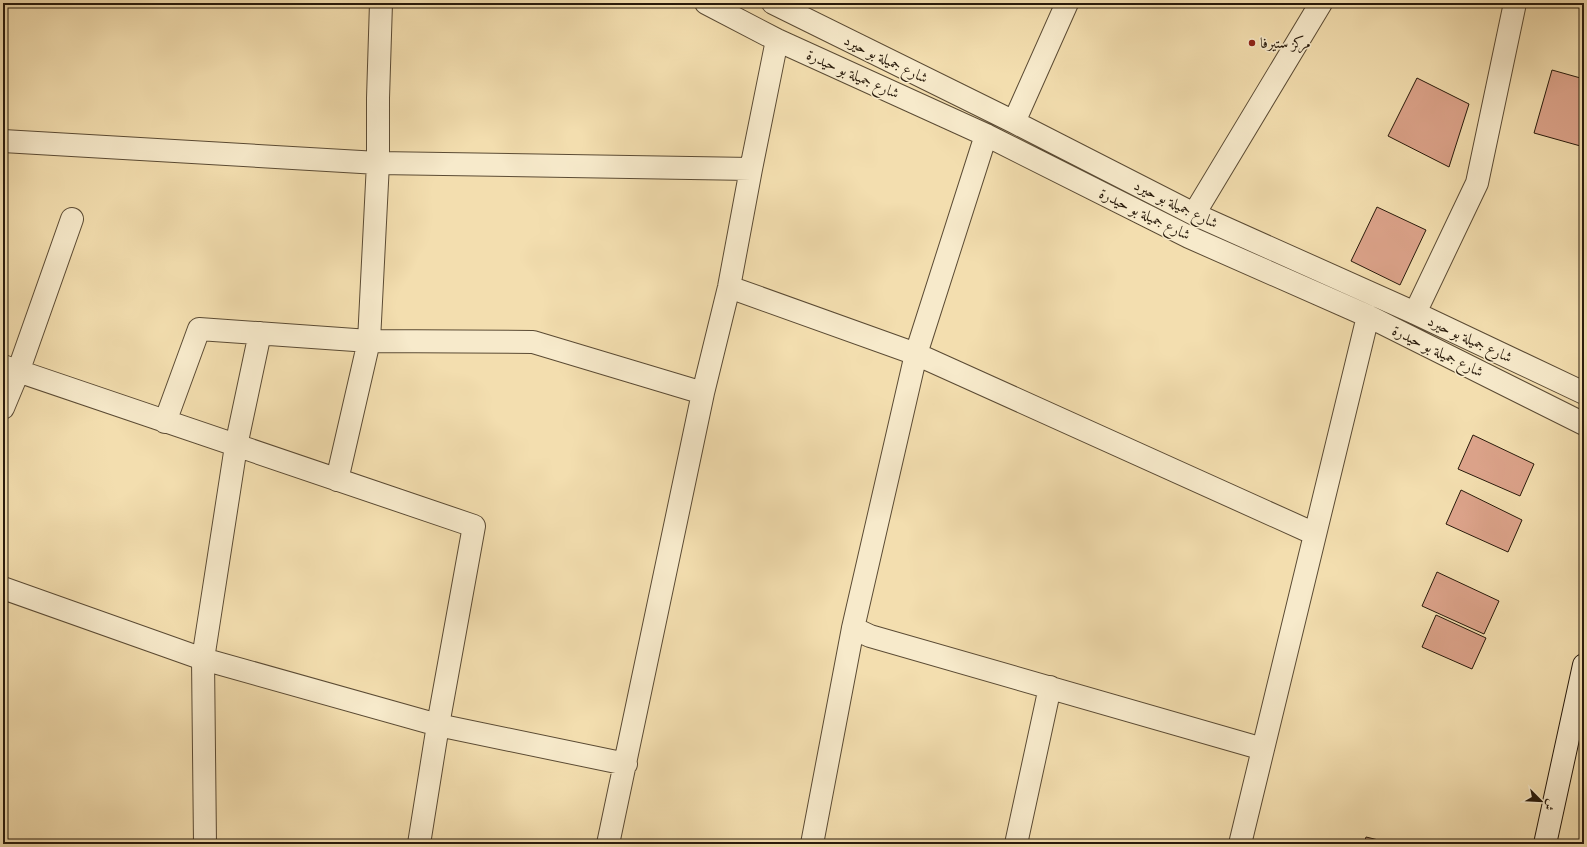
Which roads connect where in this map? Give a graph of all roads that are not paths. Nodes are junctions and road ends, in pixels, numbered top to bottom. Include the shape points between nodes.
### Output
1 (381, 3) edge
2 (706, 3) edge
3 (773, 3) edge
4 (1067, 3) edge
5 (1320, 3) edge
6 (1515, 3) edge
7 (777, 40) junction
8 (1014, 122) junction
9 (986, 135) junction
10 (3, 141) edge
11 (378, 163) junction
12 (751, 169) junction
13 (1194, 214) junction
14 (72, 219) dead end
15 (729, 287) junction
16 (1415, 312) junction
17 (1368, 316) junction
18 (260, 333) junction
19 (369, 342) junction
20 (916, 354) junction
21 (11, 369) edge
22 (703, 393) junction
23 (1584, 393) edge
24 (3, 408) edge
25 (165, 422) junction
26 (1584, 424) edge
27 (236, 446) junction
28 (337, 480) junction
29 (1315, 534) junction
30 (3, 588) edge
31 (853, 628) junction
32 (203, 659) junction
33 (1584, 665) edge
34 (1050, 688) junction
35 (438, 725) junction
36 (1263, 749) junction
37 (626, 764) junction
38 (205, 844) edge
39 (419, 844) edge
40 (608, 844) edge
41 (812, 844) edge
42 (1016, 844) edge
43 (1240, 844) edge
44 (1544, 844) edge

1 - 11 street
2 - 7 street, شارع جميلة بو حيدرة
3 - 8 street, شارع جميلة بو حيرد
4 - 8 street
5 - 13 street
6 - 16 street via 1477,183
7 - 9 street, شارع جميلة بو حيدرة
7 - 12 street
8 - 13 street, شارع جميلة بو حيرد
9 - 17 street, شارع جميلة بو حيدرة via 1189,237
9 - 20 street
10 - 11 street
11 - 12 street
11 - 19 street
12 - 15 street
13 - 16 street, شارع جميلة بو حيرد
14 - 21 street
15 - 20 street
15 - 22 street
16 - 23 street, شارع جميلة بو حيرد
17 - 26 street, شارع جميلة بو حيدرة
17 - 29 street
18 - 19 street
18 - 25 street via 199,329
18 - 27 street
19 - 22 street via 533,342
19 - 28 street
20 - 29 street
20 - 31 street
21 - 24 street
21 - 25 street
22 - 37 street
25 - 27 street
27 - 28 street
27 - 32 street
28 - 35 street via 474,526
29 - 36 street
30 - 32 street
31 - 34 street via 870,636
31 - 41 street
32 - 35 street
32 - 38 street
33 - 44 street
34 - 36 street
34 - 42 street
35 - 37 street
35 - 39 street
36 - 43 street
37 - 40 street

